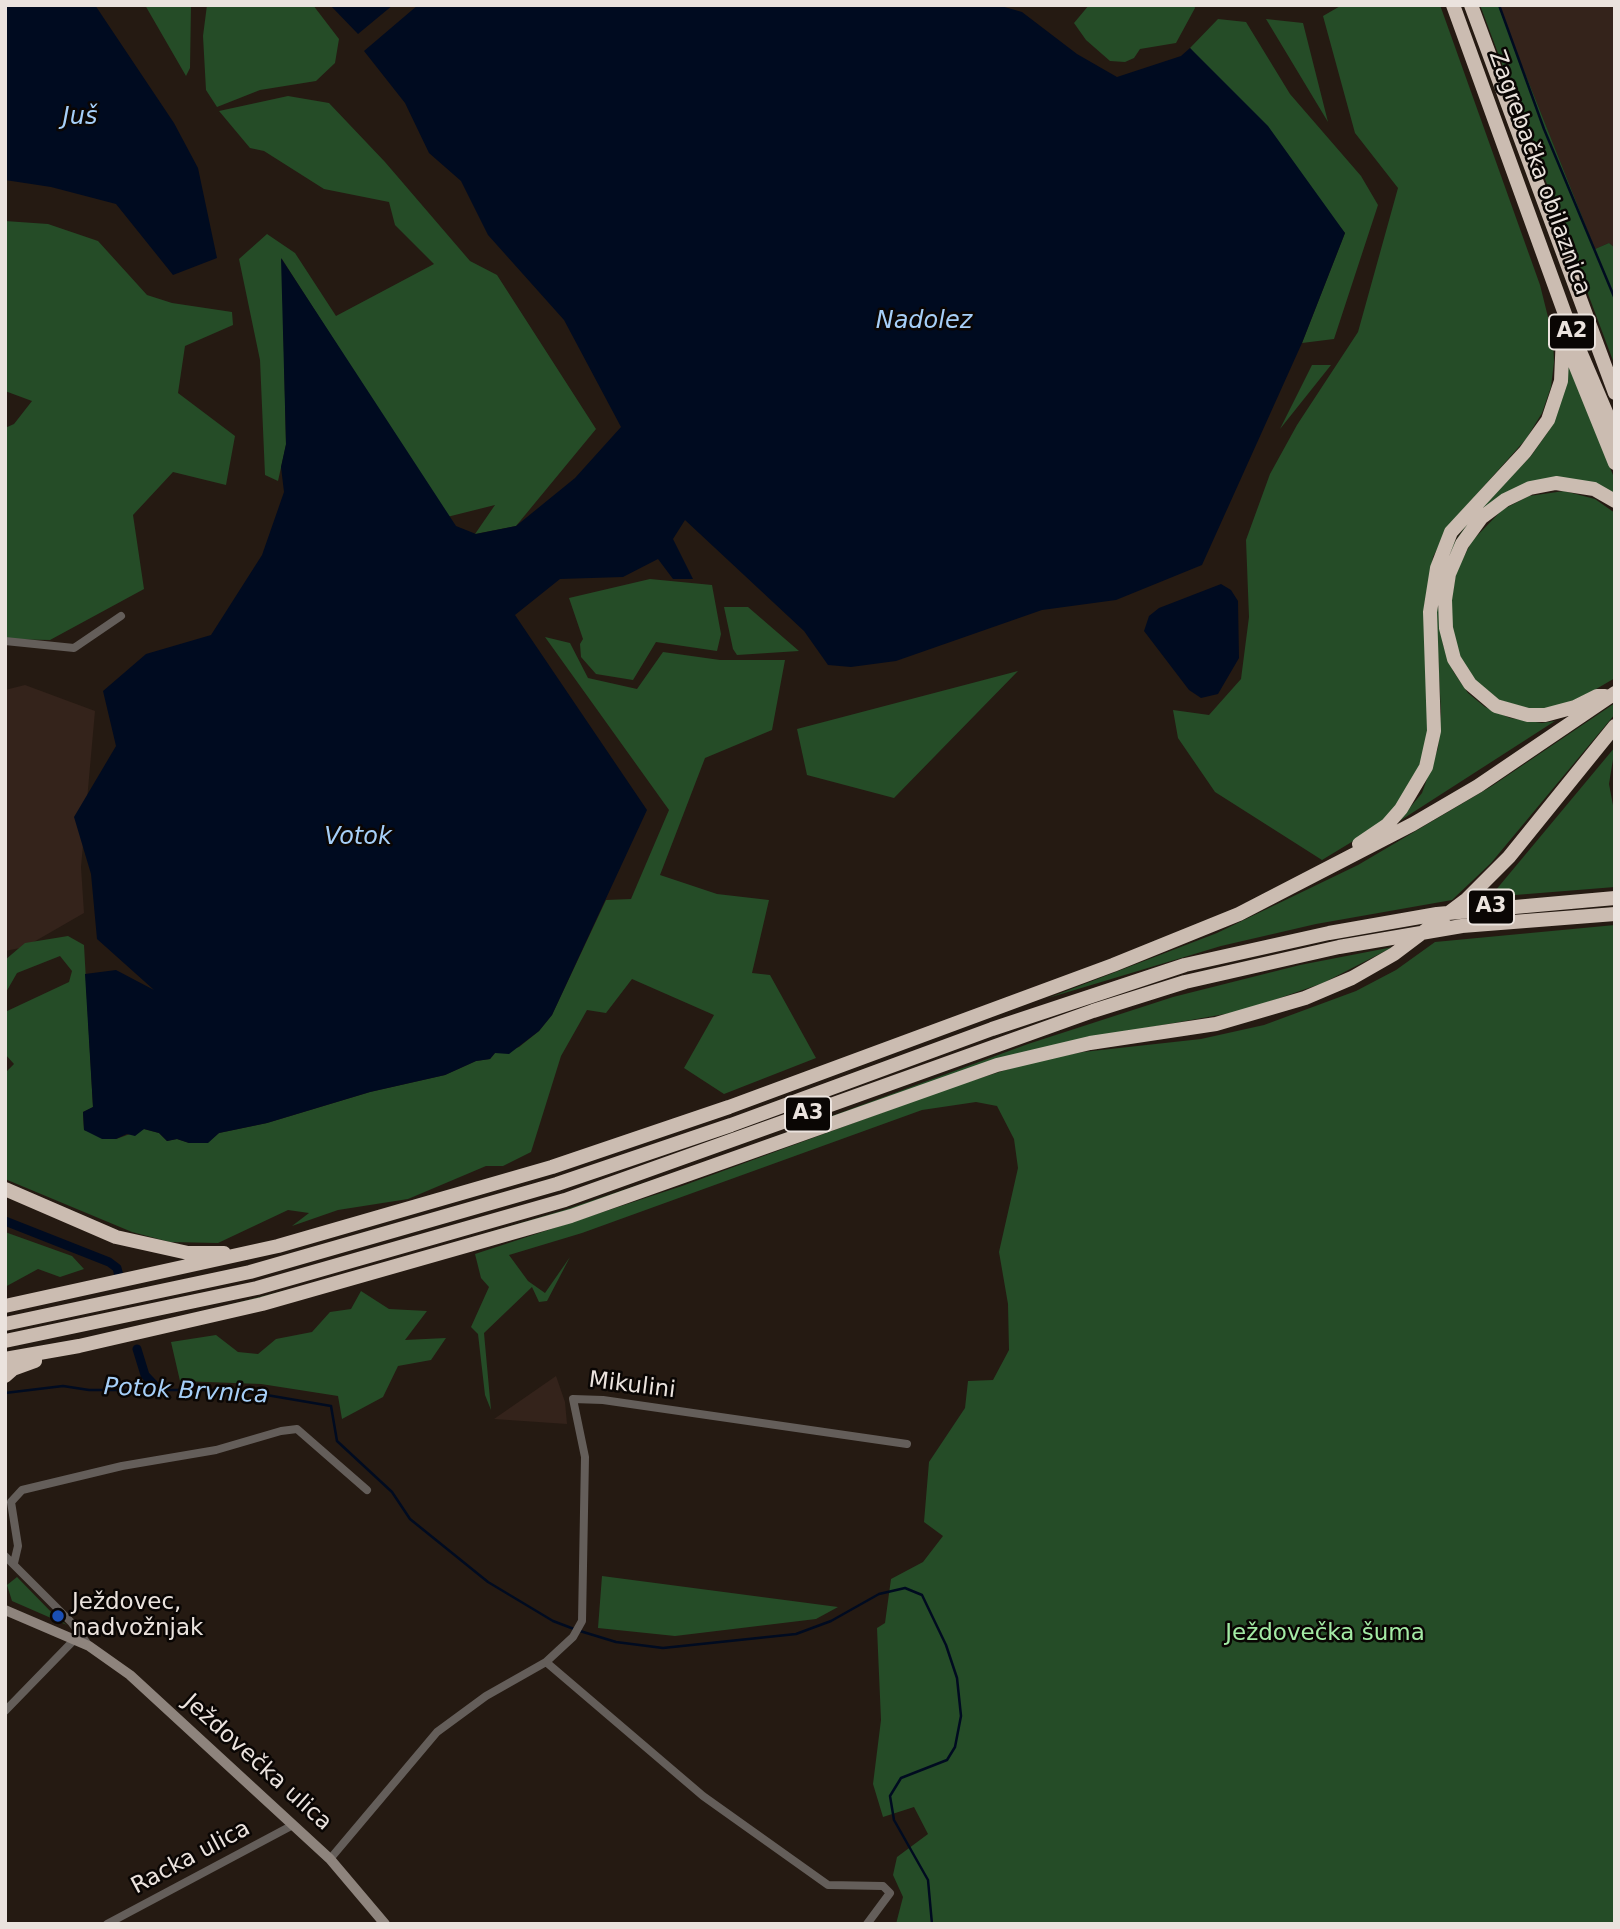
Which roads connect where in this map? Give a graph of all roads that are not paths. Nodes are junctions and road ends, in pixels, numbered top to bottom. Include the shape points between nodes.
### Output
1 (1453, 5) edge
2 (1471, 5) edge
3 (1537, 233) junction
4 (1573, 283) junction
5 (1563, 335) junction
6 (1615, 376) edge
7 (1615, 393) edge
8 (1615, 433) edge
9 (1615, 463) edge
10 (1615, 501) edge
11 (121, 616) dead end
12 (5, 641) edge
13 (1612, 695) edge
14 (1615, 726) edge
15 (1615, 741) edge
16 (1556, 796) junction
17 (1301, 884) junction
18 (1615, 898) edge
19 (1615, 914) edge
20 (5, 1189) edge
21 (278, 1246) junction
22 (5, 1306) edge
23 (5, 1324) edge
24 (5, 1341) edge
25 (79, 1346) junction
26 (5, 1359) edge
27 (5, 1376) edge
28 (906, 1444) dead end
29 (367, 1490) dead end
30 (5, 1556) edge
31 (13, 1563) junction
32 (5, 1610) edge
33 (75, 1639) junction
34 (89, 1646) junction
35 (546, 1662) junction
36 (5, 1710) edge
37 (293, 1825) junction
38 (330, 1858) junction
39 (107, 1924) edge
40 (385, 1924) edge
41 (867, 1924) edge

1 - 3 highway, Zagrebačka obilaznica / A2
2 - 4 highway, Zagrebačka obilaznica / A2
3 - 5 highway via 1538,254
3 - 8 highway, Zagrebačka obilaznica / A2 via 1570,328
4 - 6 highway
4 - 7 highway, Zagrebačka obilaznica / A2
5 - 9 highway
5 - 17 highway via 1561,382 1548,420 1525,452 1451,532 1437,568 1430,612 1434,731 1426,767 1387,825 1310,871
10 - 13 highway via 1594,489 1556,483 1505,499 1481,518 1462,544 1449,574 1445,613 1449,643 1461,674 1496,706 1545,715
11 - 12 street via 74,648
13 - 17 highway via 1478,786
14 - 16 highway
15 - 16 highway via 1572,790
16 - 25 highway via 1509,857 1436,925 1352,978 1273,1009 997,1065 571,1216 335,1285
17 - 21 highway via 1176,940 729,1107 552,1167
18 - 23 highway, A3 via 1437,914 1185,965 544,1188 250,1272
19 - 24 highway, A3 via 1462,926 1339,947 1185,982 565,1200 257,1288
20 - 21 highway via 143,1244 198,1254
21 - 22 highway
25 - 26 highway
25 - 27 highway via 20,1366
28 - 35 street, Mikulini via 573,1399 585,1457 582,1620 573,1637
29 - 31 street via 297,1429 281,1431 216,1450 22,1490 11,1502 18,1546
30 - 31 street, Ježdovečka ulica
31 - 34 street, Ježdovečka ulica
32 - 33 main road, Ježdovečka ulica
33 - 34 main road, Ježdovečka ulica
33 - 36 street
34 - 37 main road, Ježdovečka ulica via 130,1675
35 - 38 street via 486,1696 437,1732
35 - 41 street via 703,1796 828,1885 883,1886 890,1893
37 - 38 main road, Ježdovečka ulica
37 - 39 street, Racka ulica
38 - 40 main road, Ježdovečka ulica

